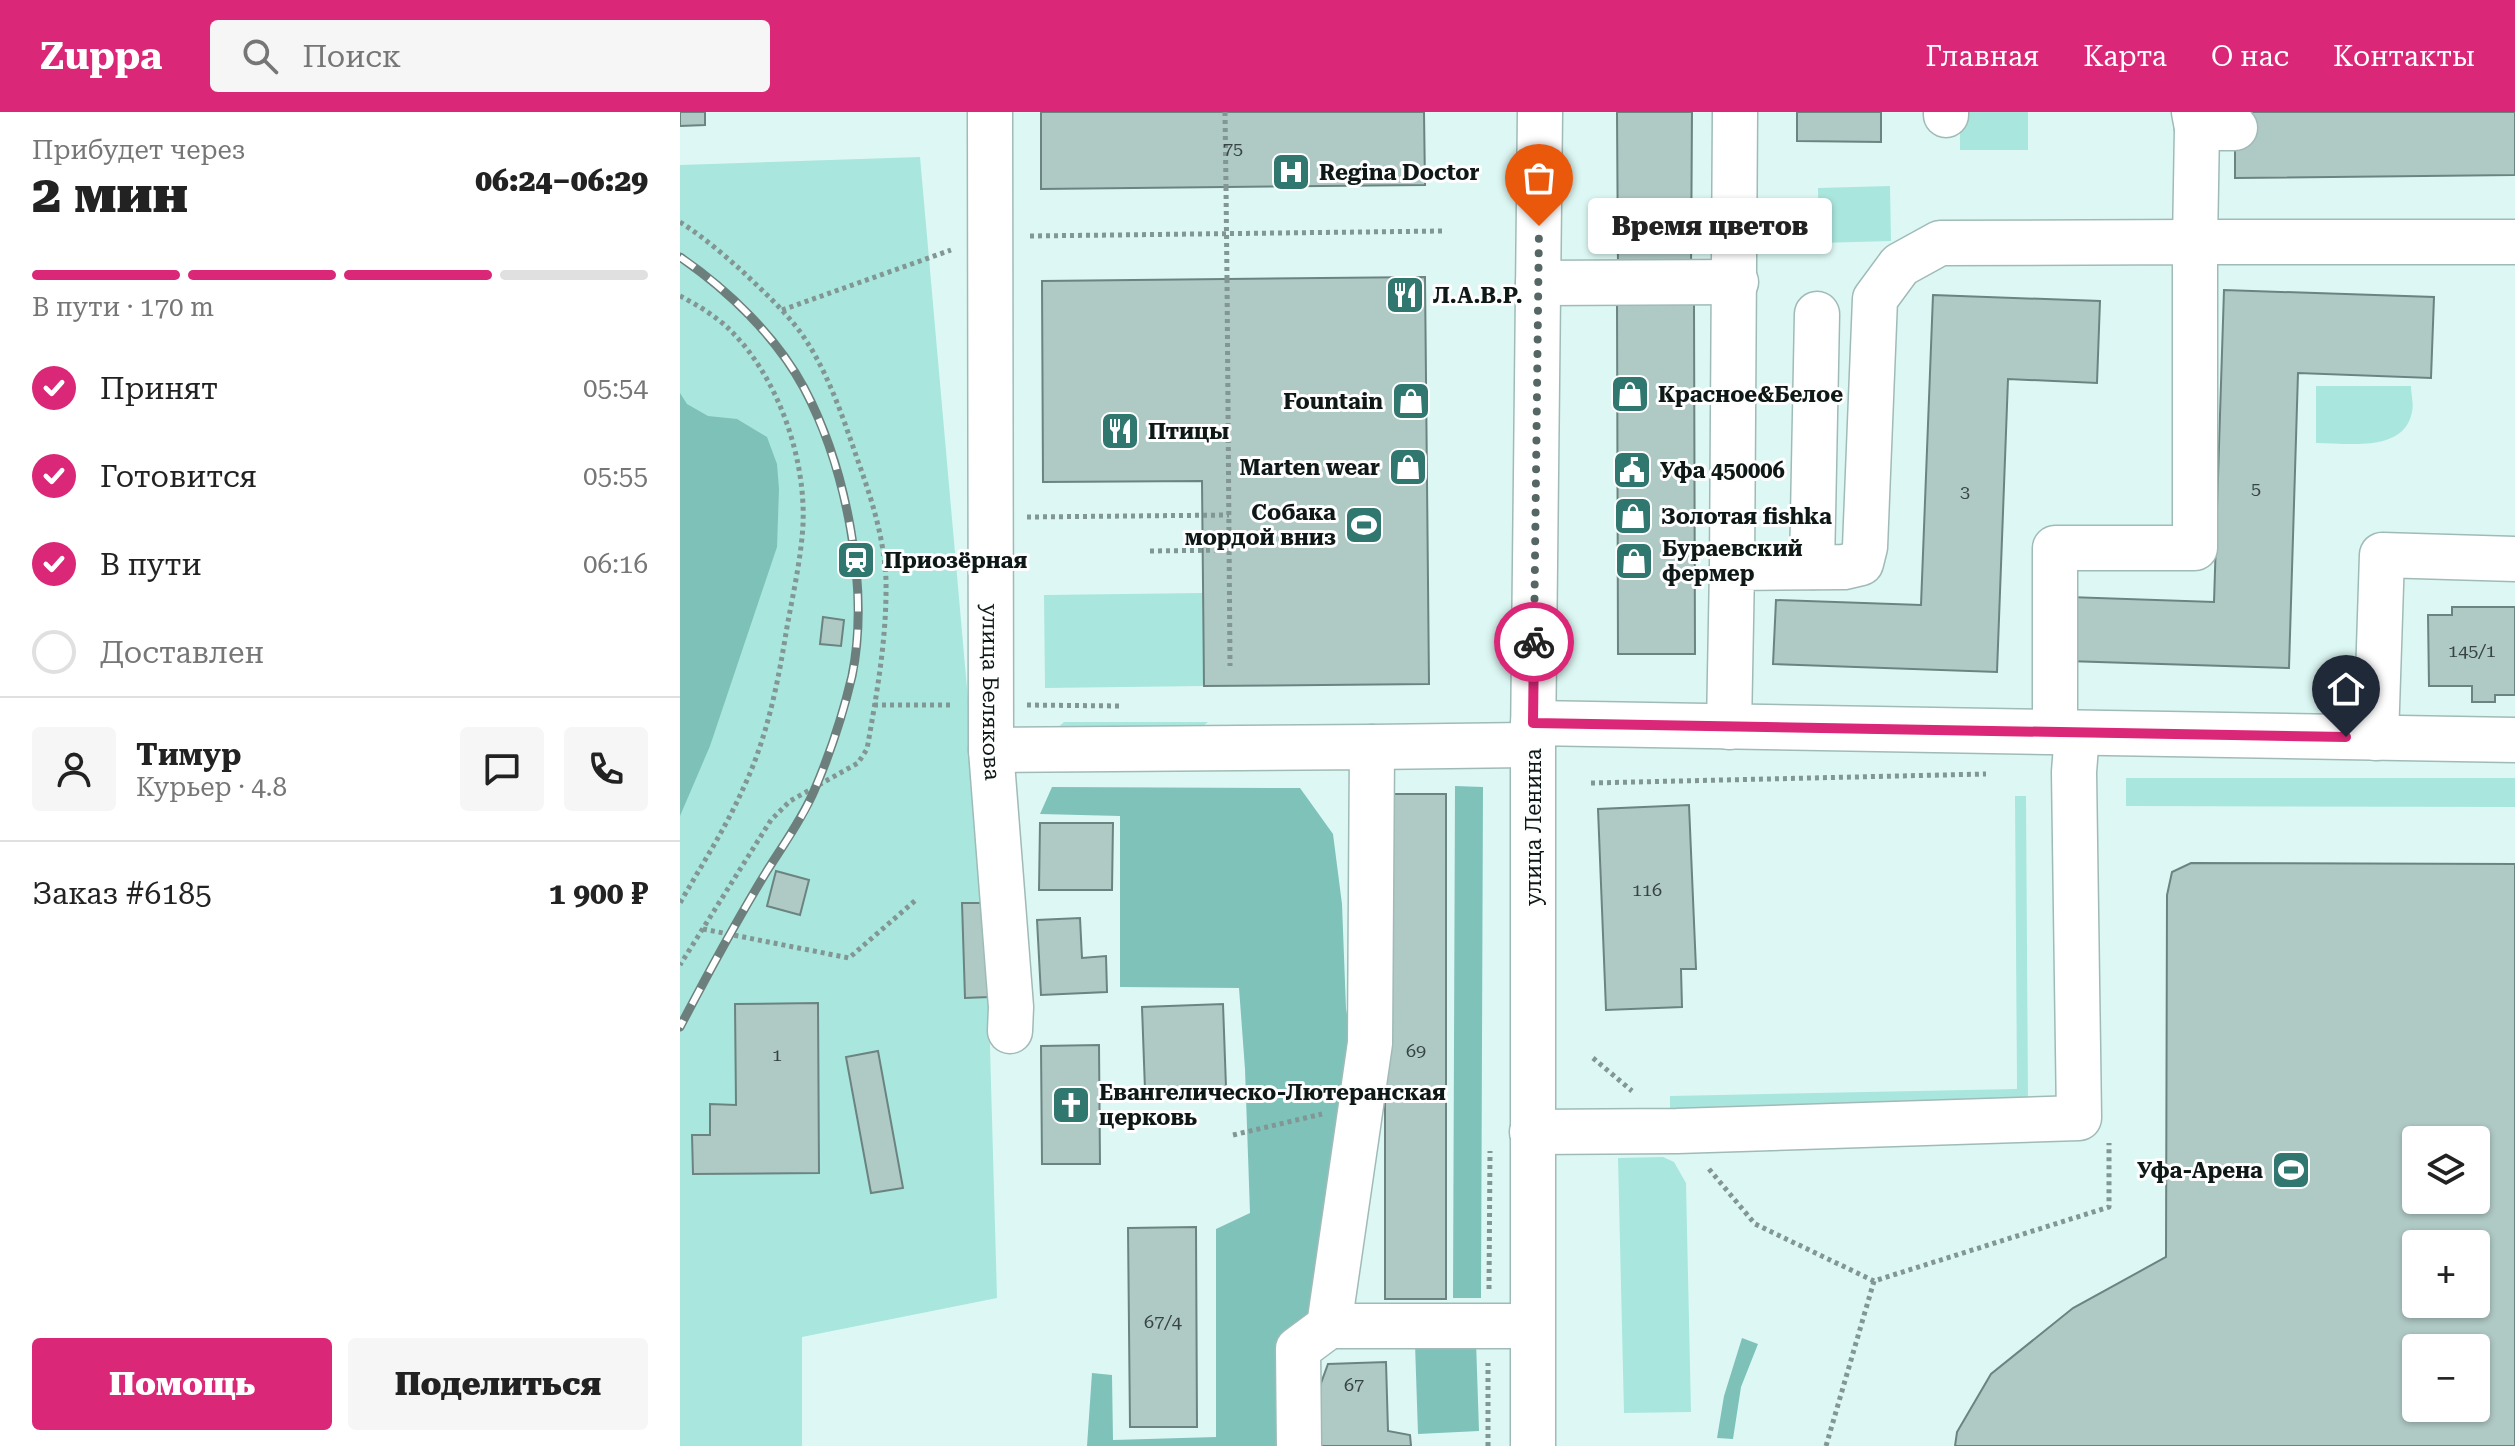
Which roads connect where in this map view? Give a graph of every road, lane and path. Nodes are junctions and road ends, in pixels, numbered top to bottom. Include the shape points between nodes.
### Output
1 (990, 112) edge
2 (1225, 112) edge
3 (1540, 112) edge
4 (1735, 112) edge
5 (2209, 123) edge
6 (990, 217) junction
7 (680, 222) edge
8 (1443, 231) dead end
9 (2195, 242) junction
10 (2515, 242) edge
11 (1736, 282) junction
12 (1538, 283) junction
13 (680, 296) edge
14 (782, 310) junction
15 (1817, 314) dead end
16 (1229, 515) junction
17 (1044, 517) dead end
18 (1229, 550) junction
19 (1150, 551) dead end
20 (2515, 559) edge
21 (1812, 567) junction
22 (1732, 568) junction
23 (1230, 666) dead end
24 (874, 705) junction
25 (991, 705) junction
26 (1729, 727) junction
27 (2066, 732) junction
28 (1533, 734) junction
29 (2376, 738) junction
30 (2515, 740) edge
31 (1372, 747) junction
32 (991, 750) junction
33 (917, 899) dead end
34 (680, 903) edge
35 (703, 929) junction
36 (680, 965) edge
37 (1010, 1031) dead end
38 (1593, 1058) dead end
39 (1361, 1105) junction
40 (1677, 1131) junction
41 (1532, 1132) junction
42 (1233, 1135) dead end
43 (1874, 1281) dead end
44 (1329, 1326) junction
45 (1532, 1326) junction
46 (1299, 1446) edge
47 (1533, 1446) edge

1 - 6 street, улица Белякова
2 - 16 path, bridge
3 - 12 street, улица Ленина
4 - 11 street
5 - 9 street
6 - 8 path
6 - 14 path
6 - 25 street, улица Белякова
7 - 14 path
9 - 10 street
9 - 21 street via 1940,243 1900,265 1875,299 1861,563
9 - 27 street via 2195,548 2055,548
11 - 12 street
11 - 22 street
12 - 28 street, улица Ленина
13 - 34 path via 729,329 770,386 796,459 803,525 766,730 742,791
14 - 24 path via 802,334 834,396 876,512 886,580 884,645
15 - 21 street
16 - 17 path
16 - 18 path
18 - 19 path
18 - 23 path
20 - 29 street via 2382,555
21 - 22 street
22 - 26 street
24 - 25 path
24 - 35 path via 867,749 858,763 790,801 771,820
25 - 32 street, улица Белякова
26 - 27 street
26 - 28 street
27 - 29 street
27 - 40 street via 2074,772 2079,1118
28 - 31 street
28 - 41 street, улица Ленина
29 - 30 street
31 - 32 street
31 - 39 street via 1370,1043
32 - 37 street, улица Белякова
33 - 35 path via 849,958
35 - 36 path
38 - 40 path
39 - 42 path
39 - 44 street
40 - 41 street
40 - 43 path via 1755,1224
41 - 45 street, улица Ленина
44 - 45 street
44 - 46 street via 1298,1349
45 - 47 street, улица Ленина

